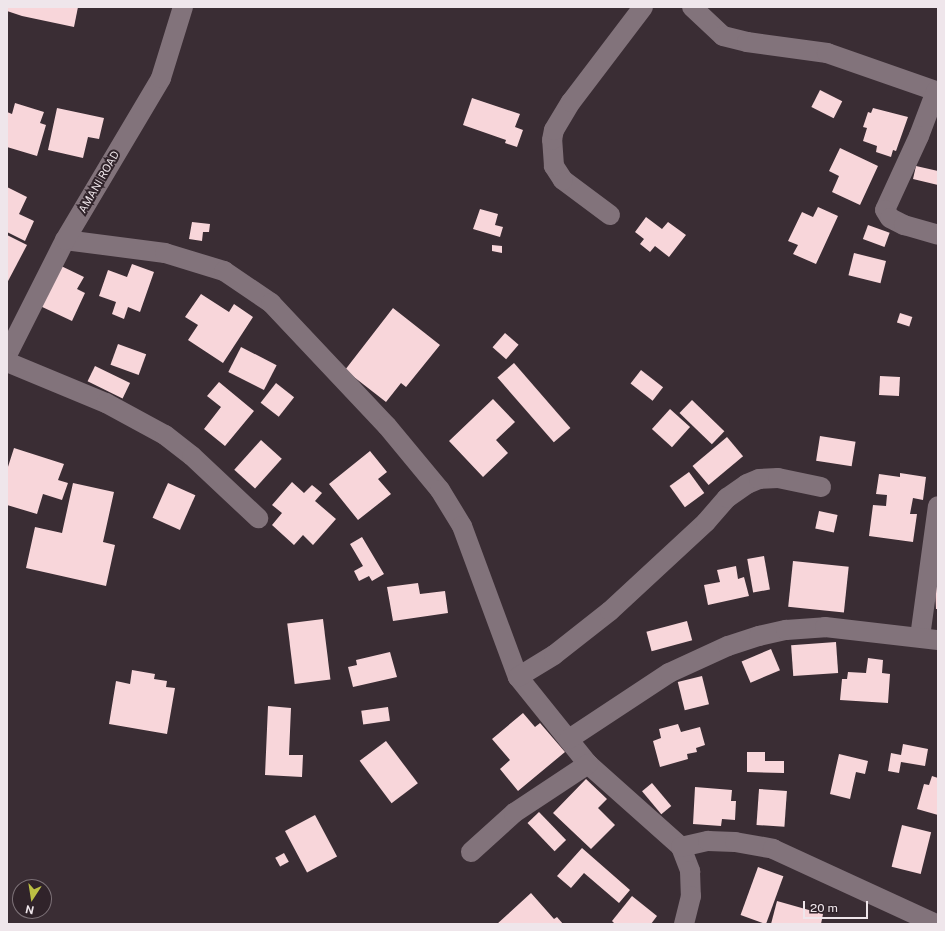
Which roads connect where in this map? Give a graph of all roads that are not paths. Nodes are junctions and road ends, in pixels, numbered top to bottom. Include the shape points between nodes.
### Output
1 (184, 7) edge
2 (643, 7) edge
3 (692, 7) edge
4 (610, 215) dead end
5 (938, 234) edge
6 (66, 240) junction
7 (7, 355) edge
8 (7, 362) edge
9 (821, 486) dead end
10 (938, 506) edge
11 (258, 518) dead end
12 (929, 639) edge
13 (518, 676) junction
14 (569, 739) junction
15 (588, 764) junction
16 (681, 847) junction
17 (471, 852) dead end
18 (684, 924) edge
19 (936, 924) edge

1 - 6 street, AMANI ROAD via 161,78
2 - 4 street via 571,102 554,130 552,140 554,166 563,180
3 - 5 street via 723,36 747,42 827,53 869,65 936,91 885,212 890,218 904,225
6 - 7 street, AMANI ROAD
6 - 13 street via 165,253 213,266 242,281 271,303 387,426 440,490 462,526
8 - 11 street via 106,403 165,435 192,456
9 - 13 street via 778,478 759,479 747,484 727,498 706,522 610,611 554,655
10 - 12 street
12 - 14 street via 825,627 786,630 759,636 728,646 669,673
13 - 14 street
14 - 15 street
15 - 16 street
15 - 17 street via 514,813
16 - 18 street via 690,871 691,896
16 - 19 street via 708,841 735,842 773,849

